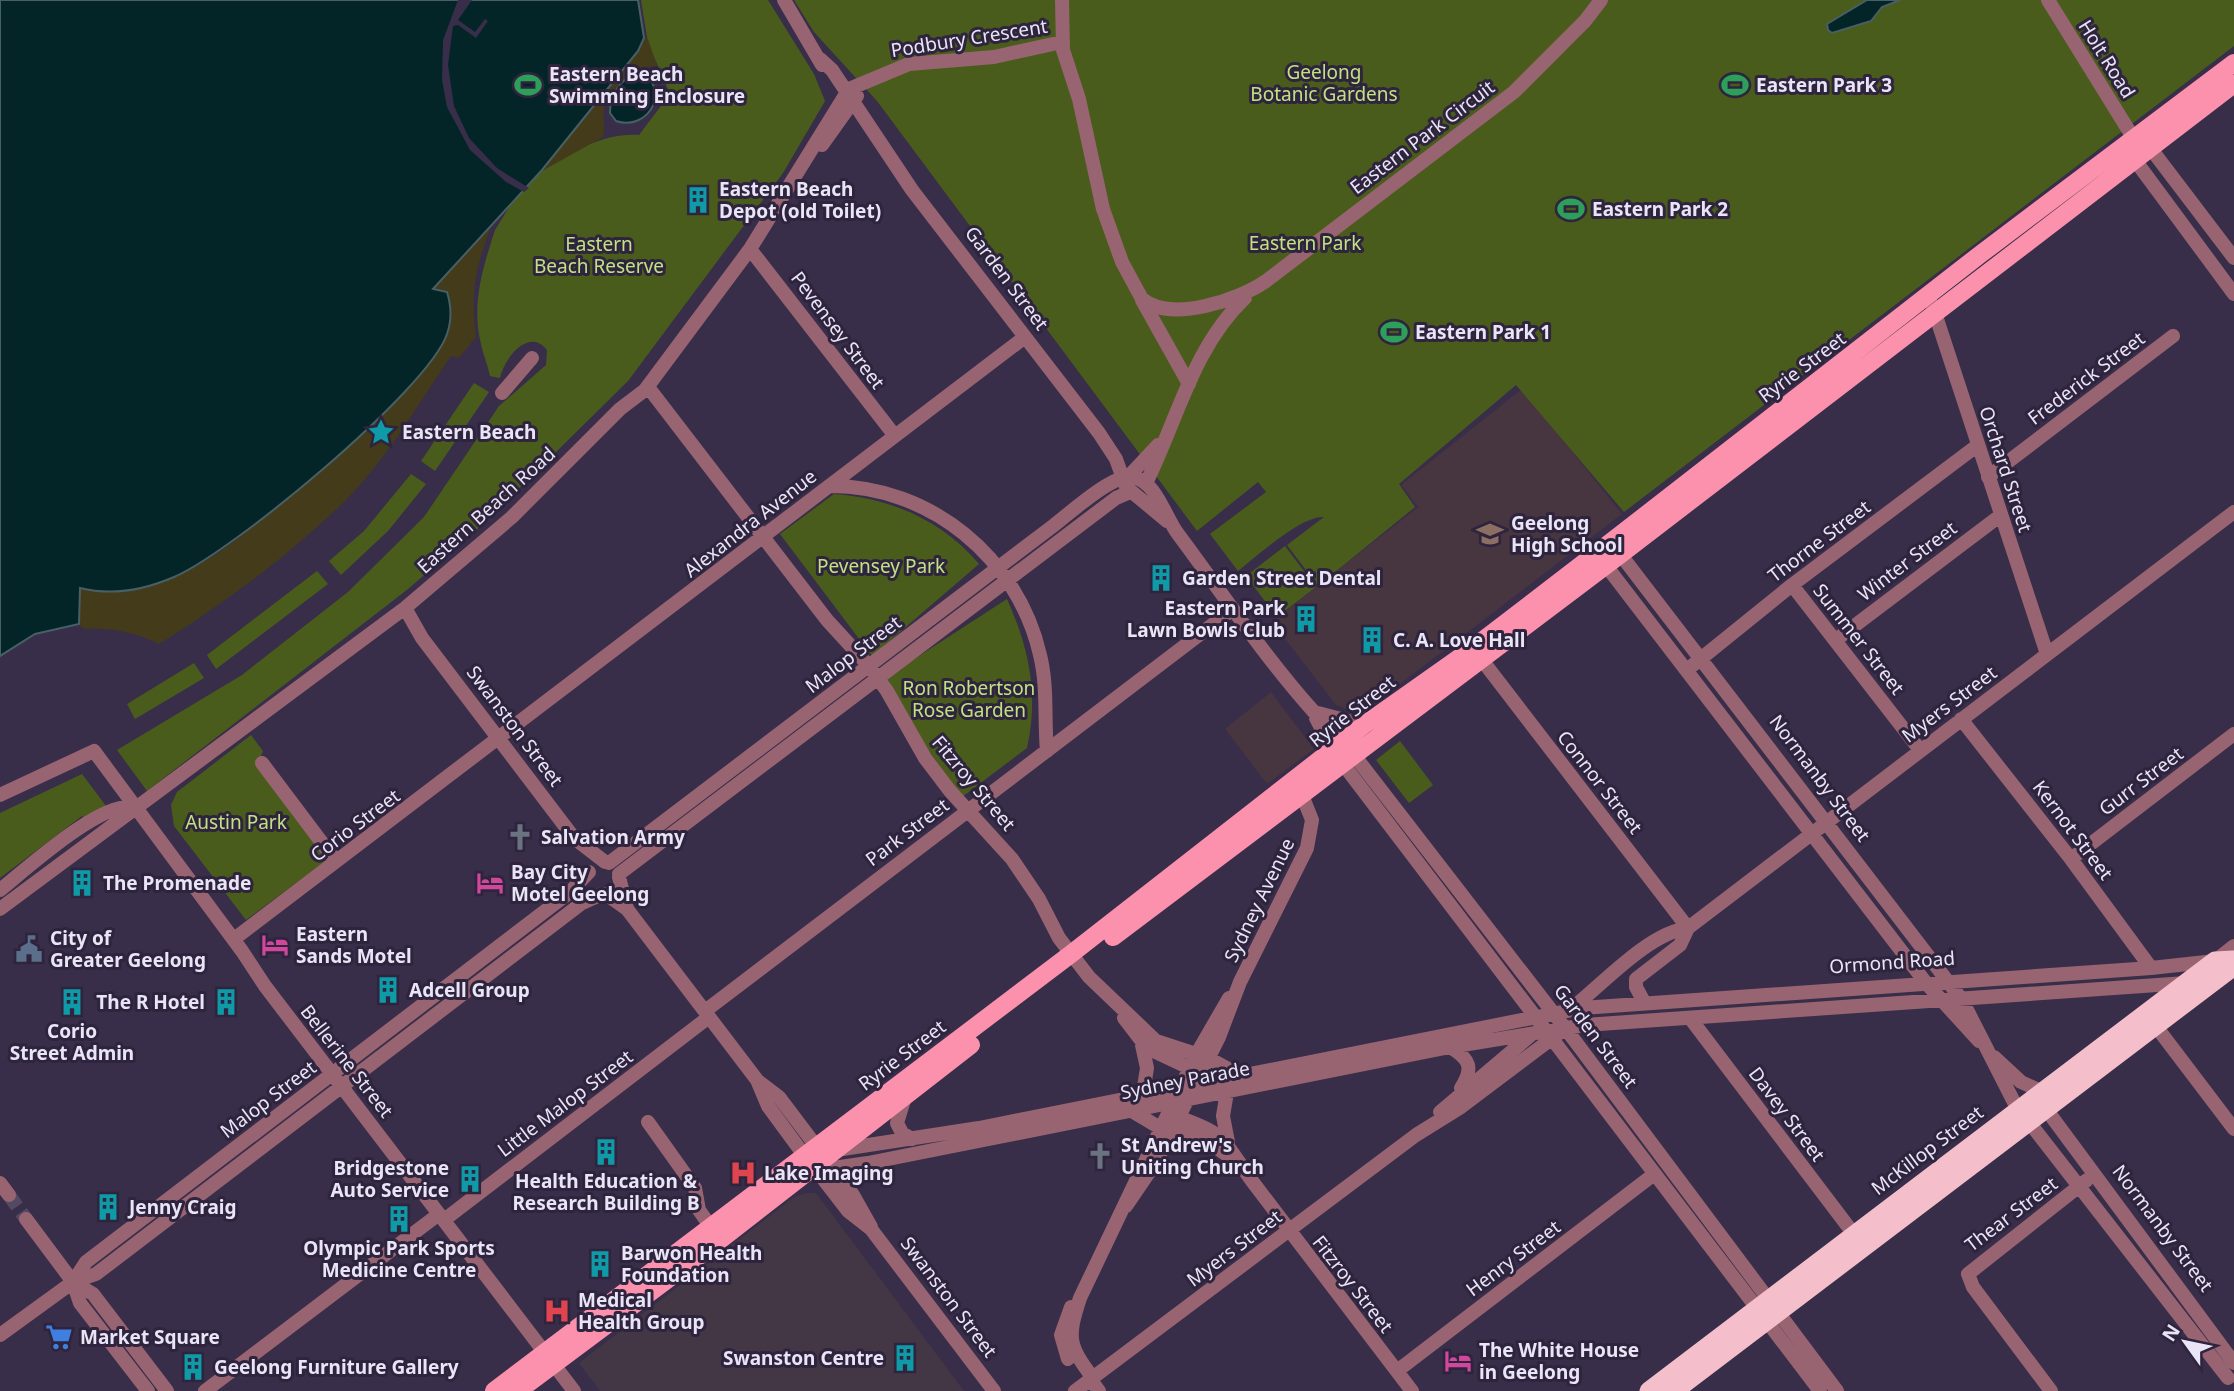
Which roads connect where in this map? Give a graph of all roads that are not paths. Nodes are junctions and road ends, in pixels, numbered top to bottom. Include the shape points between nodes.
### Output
1 (784, 0) edge
2 (1062, 0) edge
3 (1601, 0) edge
4 (2048, 0) edge
5 (1062, 46) junction
6 (2234, 63) edge
7 (2234, 84) edge
8 (846, 101) junction
9 (2136, 145) junction
10 (750, 249) junction
11 (2234, 258) edge
12 (1253, 290) junction
13 (2234, 294) edge
14 (1140, 297) junction
15 (1932, 304) junction
16 (2173, 336) dead end
17 (1025, 337) junction
18 (531, 358) dead end
19 (1189, 384) junction
20 (648, 387) junction
21 (502, 393) dead end
22 (1167, 433) junction
23 (895, 436) junction
24 (1978, 445) junction
25 (1124, 477) junction
26 (1988, 477) junction
27 (1146, 483) junction
28 (829, 486) junction
29 (1130, 492) junction
30 (2234, 512) edge
31 (2001, 514) junction
32 (1171, 524) junction
33 (1052, 527) junction
34 (763, 537) junction
35 (1061, 540) junction
36 (1609, 554) junction
37 (998, 569) junction
38 (1007, 581) junction
39 (1792, 585) junction
40 (1233, 609) junction
41 (401, 611) junction
42 (1837, 639) junction
43 (1477, 654) junction
44 (2047, 654) junction
45 (1700, 659) junction
46 (1686, 670) junction
47 (874, 672) junction
48 (1314, 712) junction
49 (1961, 719) junction
50 (1364, 725) junction
51 (2234, 734) edge
52 (496, 738) junction
53 (1920, 750) junction
54 (1047, 751) junction
55 (1343, 753) junction
56 (262, 763) dead end
57 (0, 795) edge
58 (1302, 795) junction
59 (135, 808) junction
60 (968, 810) junction
61 (1401, 814) junction
62 (1387, 824) junction
63 (1820, 830) junction
64 (574, 838) junction
65 (2071, 859) junction
66 (334, 863) junction
67 (613, 869) junction
68 (589, 871) junction
69 (19, 875) junction
70 (29, 887) junction
71 (1456, 888) junction
72 (0, 890) edge
73 (604, 894) junction
74 (1881, 896) junction
75 (1443, 897) junction
76 (1868, 905) junction
77 (0, 909) edge
78 (627, 909) junction
79 (1688, 928) junction
80 (521, 930) junction
81 (233, 939) junction
82 (530, 943) junction
83 (2234, 946) edge
84 (1633, 958) junction
85 (1074, 959) junction
86 (2151, 968) junction
87 (2226, 969) edge
88 (1644, 973) junction
89 (1947, 981) junction
90 (1529, 982) junction
91 (1926, 983) junction
92 (2187, 983) junction
93 (447, 986) junction
94 (1516, 991) junction
95 (456, 999) junction
96 (1962, 1000) junction
97 (1940, 1001) junction
98 (1644, 1002) junction
99 (1117, 1005) junction
100 (707, 1014) junction
101 (1562, 1016) junction
102 (1690, 1018) junction
103 (2155, 1025) junction
104 (1542, 1029) junction
105 (1142, 1045) junction
106 (1450, 1047) junction
107 (1988, 1050) junction
108 (1590, 1062) junction
109 (1195, 1071) junction
110 (1577, 1072) junction
111 (333, 1073) junction
112 (1239, 1075) junction
113 (343, 1086) junction
114 (1227, 1092) junction
115 (1143, 1093) junction
116 (905, 1096) junction
117 (2045, 1100) junction
118 (1452, 1101) junction
119 (1130, 1110) junction
120 (1173, 1115) junction
121 (2024, 1116) junction
122 (648, 1122) dead end
123 (2234, 1129) edge
124 (1416, 1135) junction
125 (912, 1139) junction
126 (1229, 1144) junction
127 (822, 1157) junction
128 (1241, 1165) junction
129 (1653, 1175) junction
130 (2095, 1175) junction
131 (2080, 1186) junction
132 (441, 1217) junction
133 (26, 1219) tunnel mouth
134 (141, 1220) junction
135 (710, 1226) junction
136 (1289, 1231) junction
137 (150, 1233) junction
138 (1853, 1233) junction
139 (73, 1282) junction
140 (1768, 1311) junction
141 (0, 1335) edge
142 (549, 1358) junction
143 (2234, 1363) edge
144 (1396, 1371) junction
145 (2227, 1383) edge
146 (1089, 1384) edge
147 (148, 1391) edge
148 (167, 1391) edge
149 (205, 1391) edge
150 (494, 1391) edge
151 (518, 1391) edge
152 (574, 1391) edge
153 (994, 1391) edge
154 (1412, 1391) edge
155 (1649, 1391) edge
156 (1674, 1391) edge
157 (1820, 1391) edge
158 (1837, 1391) edge
159 (2051, 1391) edge

1 - 8 street, Garden Street via 820,59 832,70
2 - 5 street
3 - 12 street, Eastern Park Circuit via 1514,92
4 - 9 street, Holt Road
5 - 8 street, Podbury Crescent via 909,64 868,79
5 - 14 street via 1081,106 1103,209
6 - 9 main road, Ryrie Street
7 - 9 main road, Ryrie Street
8 - 10 street, Eastern Beach Road
8 - 17 street, Garden Street via 861,130 882,148
9 - 11 street
9 - 13 street
9 - 15 main road, Ryrie Street
10 - 20 street, Eastern Beach Road
10 - 23 street, Pevensey Street
12 - 14 street, Eastern Park Circuit via 1196,307 1164,308
12 - 19 street, Eastern Park Circuit via 1221,324
14 - 19 street
15 - 24 street, Orchard Street
15 - 36 main road, Ryrie Street
16 - 26 street, Frederick Street
17 - 23 street, Alexandra Avenue
17 - 25 street, Garden Street via 1099,433 1125,456
18 - 21 street
19 - 22 street, Eastern Park Circuit
20 - 34 street, Fitzroy Street
20 - 41 street, Eastern Beach Road via 512,517
22 - 25 street, Eastern Park Circuit
22 - 27 street, Eastern Park Circuit
23 - 28 street, Alexandra Avenue
24 - 26 street, Orchard Street
24 - 39 street, Thorne Street
25 - 27 street
25 - 29 street, Garden Street
25 - 33 street, Malop Street
26 - 31 street, Orchard Street
27 - 32 street, Garden Street
28 - 34 street, Alexandra Avenue
28 - 37 street via 869,489 925,508 970,537
29 - 32 street, Garden Street
29 - 35 street, Malop Street
30 - 44 street, Myers Street
31 - 42 street, Winter Street
31 - 44 street, Orchard Street
32 - 40 street, Garden Street
33 - 35 street
33 - 37 street, Malop Street
34 - 47 street, Fitzroy Street via 830,625
34 - 52 street, Alexandra Avenue
35 - 38 street, Malop Street
36 - 43 main road, Ryrie Street
36 - 45 street, Normanby Street
36 - 46 street, Normanby Street
37 - 38 street
37 - 47 street, Malop Street
38 - 47 street, Malop Street
38 - 54 street via 1026,612 1041,659
39 - 42 street, Summer Street
39 - 45 street, Thorne Street
40 - 48 street, Garden Street
40 - 54 street, Park Street
41 - 52 street, Swanston Street
41 - 59 street, Eastern Beach Road
42 - 53 street, Summer Street
43 - 50 main road, Ryrie Street
43 - 55 main road, Ryrie Street
43 - 79 street, Connor Street
44 - 49 street, Myers Street
45 - 46 street, Thorne Street
45 - 63 street, Normanby Street via 1790,773
46 - 63 street, Normanby Street
47 - 60 street, Fitzroy Street via 921,751
47 - 67 street, Malop Street
48 - 50 street
48 - 55 street, Garden Street
49 - 53 street, Myers Street
49 - 65 street, Kernot Street
50 - 55 main road, Ryrie Street
51 - 65 street, Gurr Street
52 - 64 street, Swanston Street
52 - 66 street, Corio Street
53 - 63 street, Myers Street
54 - 60 street, Park Street
55 - 58 main road, Ryrie Street
55 - 61 street, Garden Street
55 - 62 street, Garden Street
55 - 85 main road, Ryrie Street
56 - 66 street
57 - 59 street, Bellerine Street via 94,751
58 - 85 main road, Ryrie Street
58 - 109 street, Sydney Avenue via 1311,816 1310,839 1240,982 1218,1013
59 - 69 street via 120,806 90,821
59 - 70 street, Eastern Beach Road
59 - 81 street, Bellerine Street
60 - 85 street, Fitzroy Street via 1021,871
60 - 100 street, Park Street
61 - 62 street
61 - 71 street, Garden Street
62 - 75 street, Garden Street
63 - 74 street, Normanby Street
63 - 76 street, Normanby Street
63 - 79 street, Myers Street
64 - 67 street, Swanston Street
64 - 68 street, Swanston Street
65 - 86 street, Kernot Street
66 - 81 street, Corio Street
67 - 68 street, Malop Street
67 - 73 street via 616,888
67 - 78 street, Swanston Street
68 - 73 street, Swanston Street via 590,886
68 - 80 street, Malop Street
69 - 70 street
69 - 72 street
70 - 77 street, Eastern Beach Road
71 - 75 street
71 - 90 street, Garden Street
73 - 78 street, Swanston Street
73 - 82 street, Malop Street via 582,904
74 - 76 street
74 - 89 street, Normanby Street
75 - 94 street, Garden Street
76 - 91 street, Normanby Street
78 - 100 street, Swanston Street
79 - 84 street, Myers Street via 1669,933
79 - 88 street, Myers Street via 1679,945
80 - 82 street
80 - 93 street, Malop Street
81 - 111 street, Bellerine Street
82 - 95 street, Malop Street
83 - 87 street, McKillop Street
84 - 88 street
84 - 101 street, Myers Street
85 - 99 street, Fitzroy Street
85 - 116 main road, Ryrie Street
85 - 127 main road, Ryrie Street
86 - 87 street, Ormond Road
86 - 89 street, Ormond Road
87 - 92 highway, McKillop Street
87 - 103 highway, McKillop Street
88 - 98 street via 1635,984
89 - 91 street, Ormond Road
89 - 96 street, Normanby Street
90 - 94 street
90 - 101 street, Garden Street
91 - 97 street, Normanby Street
91 - 98 street, Ormond Road
92 - 96 street
92 - 117 highway, McKillop Street
93 - 95 street
93 - 111 street, Malop Street
94 - 104 street, Garden Street
95 - 113 street, Malop Street
96 - 97 street
96 - 107 street, Normanby Street
97 - 102 street
97 - 107 street, Normanby Street
98 - 101 street, Ormond Road
99 - 105 street, Fitzroy Street
99 - 109 street, Fitzroy Street
100 - 127 street, Swanston Street via 757,1080 779,1097
100 - 132 street, Little Malop Street
101 - 102 street
101 - 104 street, Sydney Parade
101 - 104 street, Myers Street
101 - 108 street, Garden Street
102 - 138 street, Davey Street
103 - 117 highway, McKillop Street
103 - 123 street
104 - 106 street, Sydney Parade
104 - 110 street, Garden Street
104 - 112 street, Sydney Parade
104 - 118 street, Myers Street
104 - 124 street, Myers Street via 1461,1107
105 - 109 street, Fitzroy Street
105 - 115 street, Fitzroy Street via 1147,1068
106 - 114 street, Sydney Parade
106 - 118 street via 1465,1056 1470,1067
107 - 117 street, Normanby Street
107 - 121 street, Normanby Street
108 - 110 street
108 - 140 street, Garden Street
109 - 112 street, Fitzroy Street
109 - 112 street, Sydney Parade
109 - 115 street, Sydney Parade
109 - 120 street, Sydney Avenue
110 - 129 street, Garden Street
111 - 113 street, Bellerine Street
111 - 134 street, Malop Street
113 - 132 street, Bellerine Street
113 - 137 street, Malop Street
114 - 120 street, Sydney Parade
114 - 126 street, Fitzroy Street via 1223,1116
115 - 125 street, Sydney Parade
116 - 125 street via 897,1123
116 - 127 main road, Ryrie Street
117 - 121 highway, McKillop Street
117 - 130 street, Normanby Street
118 - 124 street, Myers Street
119 - 120 street, Sydney Parade
119 - 120 street, Fitzroy Street
119 - 127 street, Sydney Parade
120 - 126 street, Fitzroy Street
120 - 128 street, Fitzroy Street
120 - 146 street, Sydney Avenue via 1150,1172 1126,1206 1082,1291 1066,1336
121 - 131 street, Normanby Street
121 - 138 highway, McKillop Street
121 - 140 highway, McKillop Street
122 - 135 street via 695,1188 699,1210
124 - 136 street, Myers Street
125 - 127 street, Sydney Parade
126 - 128 street, Fitzroy Street
127 - 135 main road, Ryrie Street
127 - 142 main road, Ryrie Street
127 - 153 street, Swanston Street via 848,1211 871,1229
128 - 136 street, Fitzroy Street
129 - 140 street, Garden Street
129 - 144 street, Henry Street
130 - 131 street, Thear Street
130 - 143 street, Normanby Street
131 - 145 street, Normanby Street
131 - 159 street, Thear Street via 1971,1269 1968,1277
132 - 142 street, Bellerine Street
132 - 149 street, Little Malop Street
133 - 139 street
134 - 137 street
134 - 139 street, Malop Street via 86,1262
135 - 142 main road, Ryrie Street
136 - 144 street, Fitzroy Street
136 - 146 street, Myers Street
137 - 139 street, Malop Street via 96,1274
138 - 140 highway, McKillop Street
139 - 141 street, Malop Street
139 - 147 street via 80,1303
139 - 148 street via 93,1294
140 - 155 highway, McKillop Street
140 - 156 highway, McKillop Street
140 - 157 street, Garden Street
140 - 158 street, Garden Street
142 - 150 main road, Ryrie Street
142 - 151 main road, Ryrie Street
142 - 152 street, Bellerine Street
144 - 154 street, Fitzroy Street

